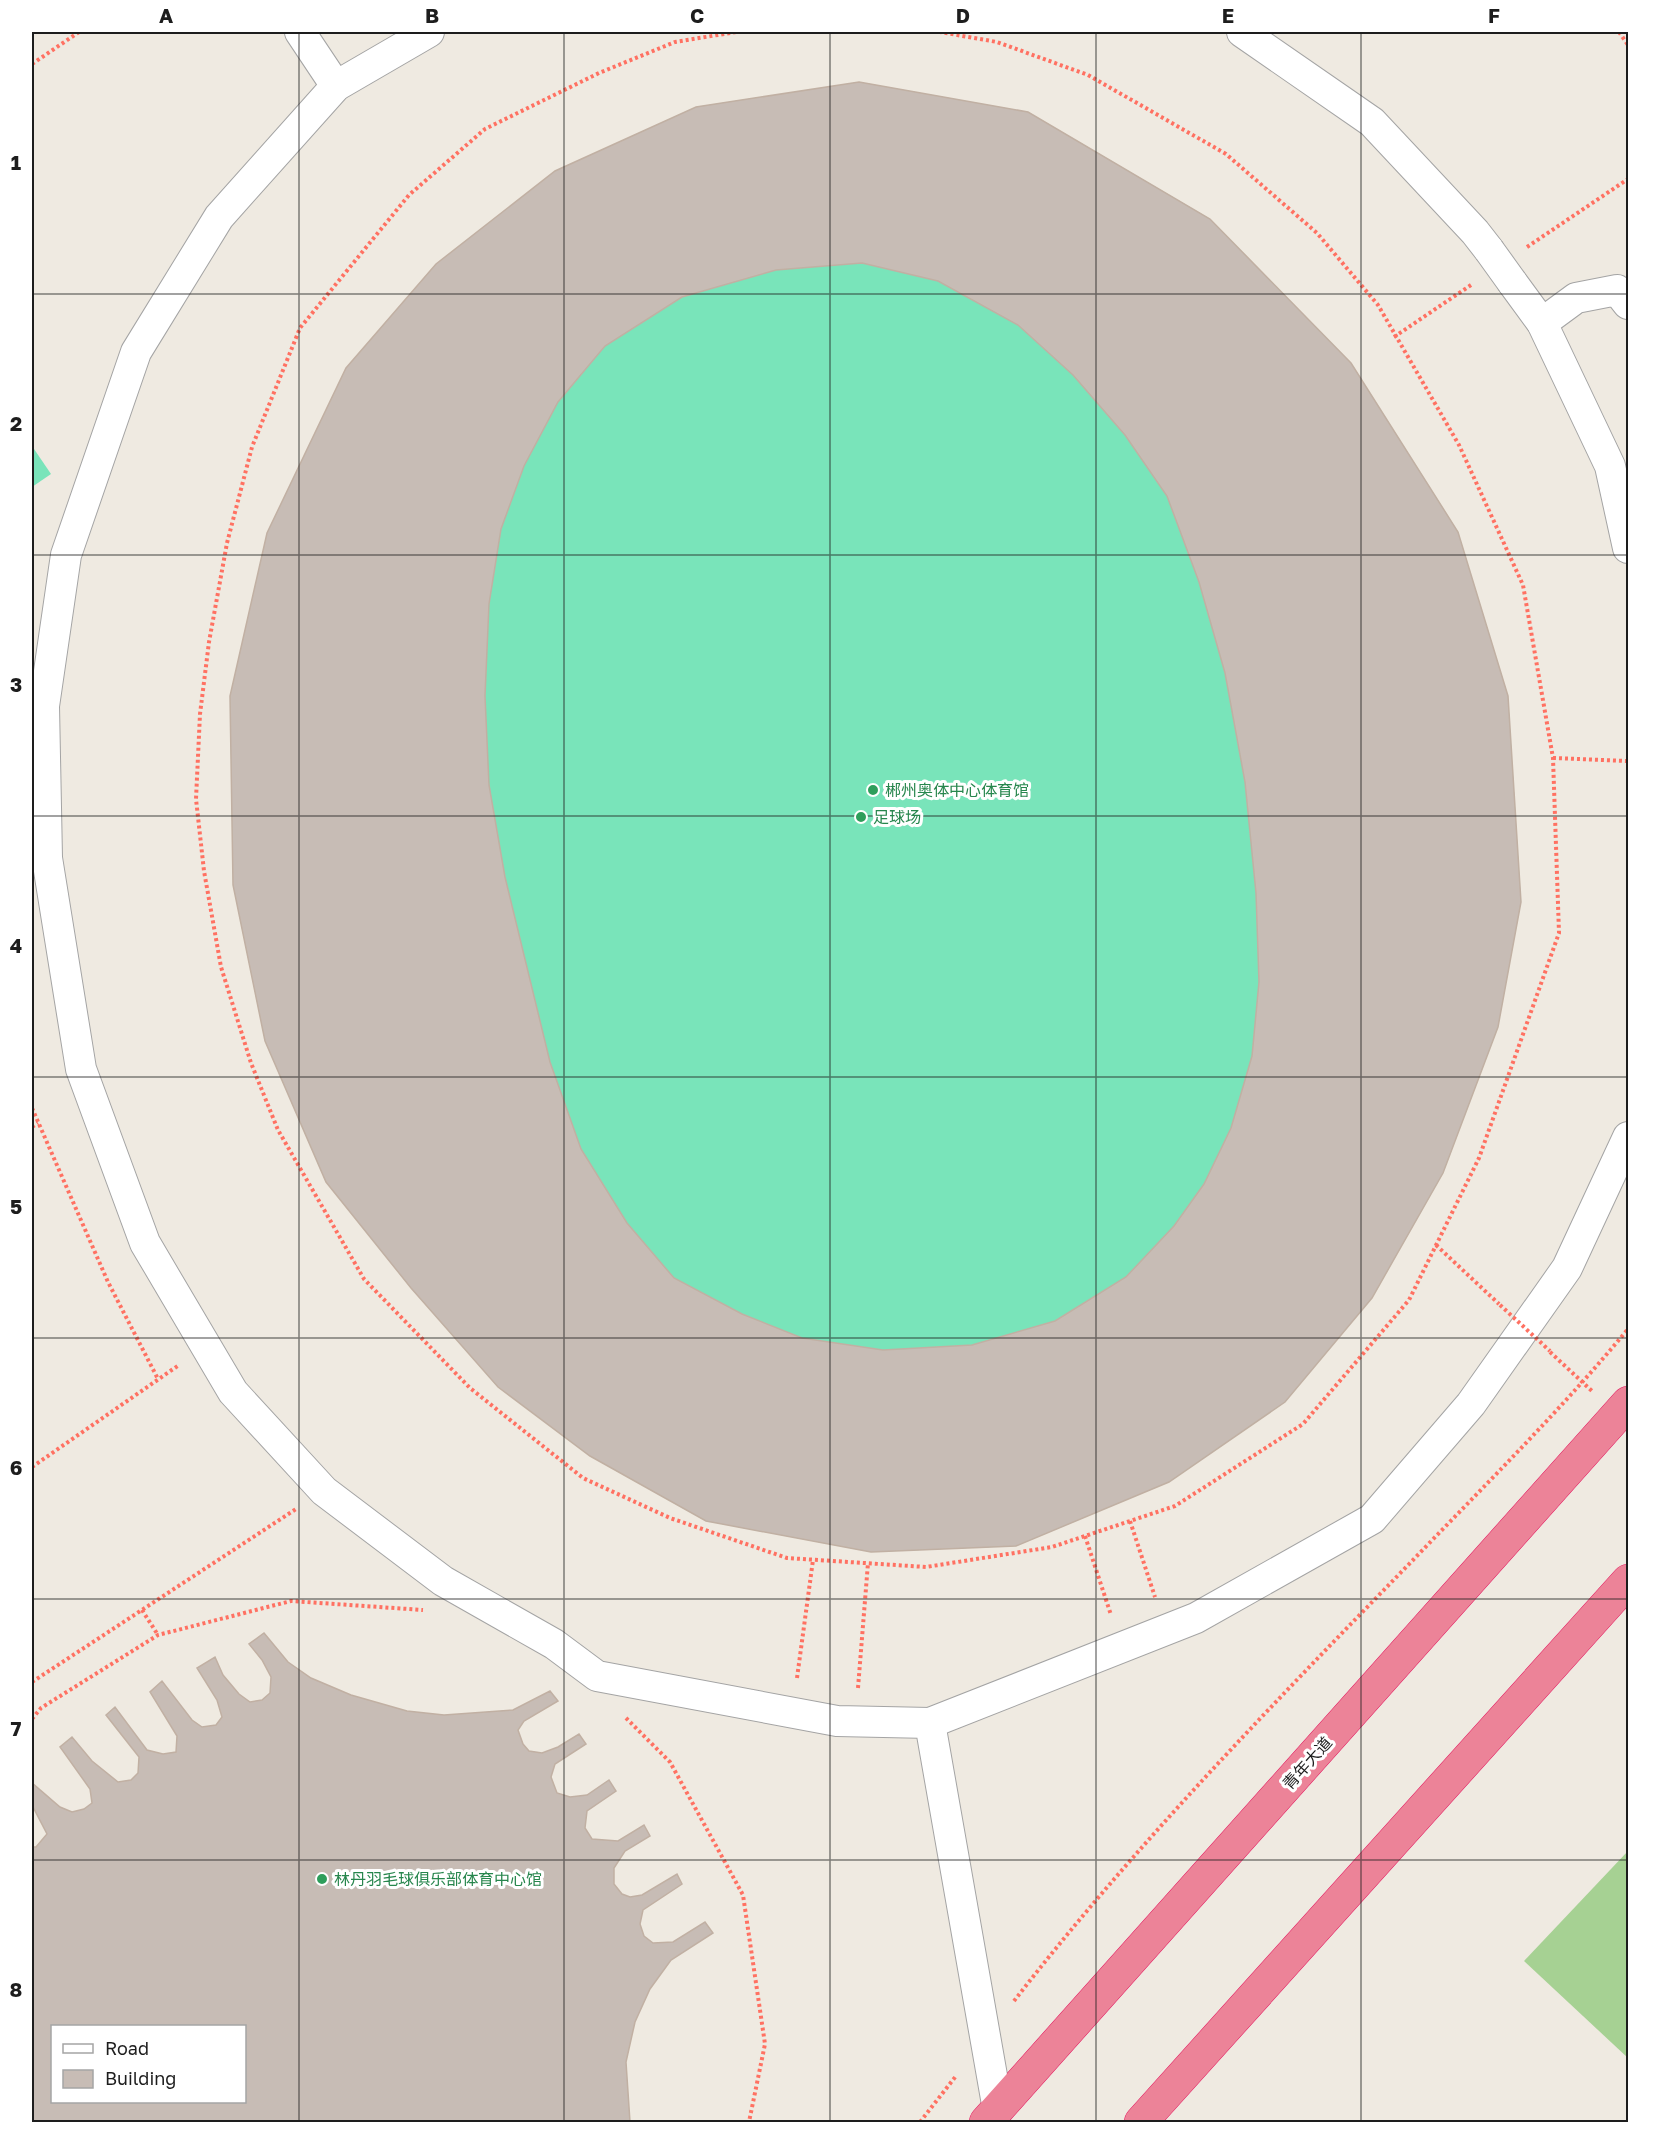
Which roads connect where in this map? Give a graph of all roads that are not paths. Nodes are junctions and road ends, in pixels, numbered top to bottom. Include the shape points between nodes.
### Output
1 (300, 32) edge
2 (429, 32) edge
3 (1242, 32) edge
4 (336, 86) junction
5 (1629, 304) edge
6 (1542, 323) junction
7 (1629, 548) edge
8 (1629, 1137) edge
9 (1629, 1189) edge
10 (1592, 1215) junction
11 (1623, 1409) edge
12 (1629, 1581) edge
13 (930, 1723) junction
14 (992, 2116) edge
15 (1141, 2122) edge

1 - 4 street
2 - 4 street
3 - 6 street, bridge via 1372,122 1489,250
4 - 13 street via 219,217 136,352 66,555 44,706 47,858 81,1069 145,1243 233,1392 324,1491 443,1581 554,1644 597,1676 837,1721
5 - 6 street via 1617,290 1576,298
6 - 7 street via 1610,466
8 - 10 street
9 - 10 street
10 - 13 street via 1567,1268 1471,1404 1372,1519 1196,1618
11 - 14 highway, 青年大道
12 - 15 highway
13 - 14 street via 985,2038

